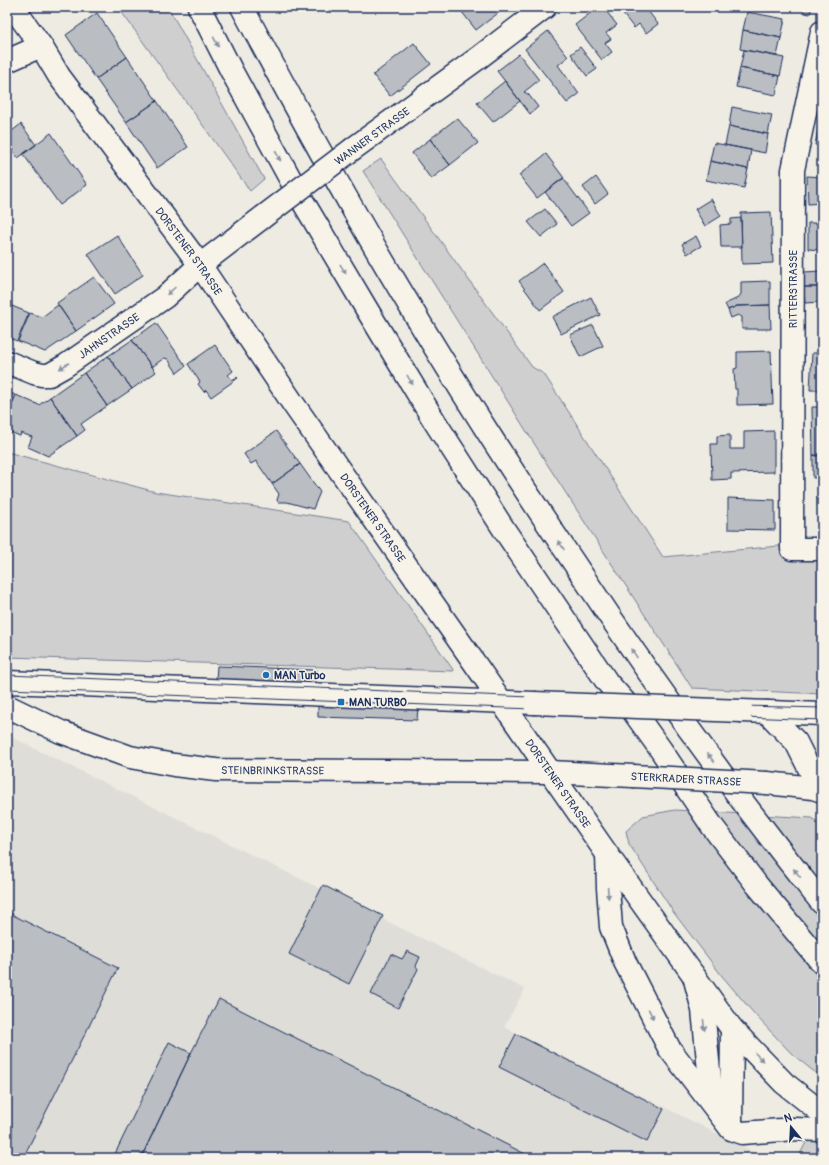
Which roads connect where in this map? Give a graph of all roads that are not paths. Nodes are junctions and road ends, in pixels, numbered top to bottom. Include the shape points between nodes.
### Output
1 (13, 7) edge
2 (198, 7) edge
3 (242, 7) edge
4 (545, 7) edge
5 (822, 32) edge
6 (41, 46) junction
7 (7, 61) edge
8 (200, 265) junction
9 (7, 362) edge
10 (822, 549) edge
11 (7, 682) edge
12 (501, 701) junction
13 (7, 706) edge
14 (767, 712) junction
15 (822, 714) edge
16 (550, 772) junction
17 (817, 782) edge
18 (607, 854) junction
19 (822, 903) edge
20 (822, 963) edge
21 (693, 973) junction
22 (732, 1029) junction
23 (822, 1113) edge
24 (731, 1129) junction
25 (822, 1130) edge

1 - 6 main road, DORSTENER STRASSE
2 -> 20 main road via 303,201 382,335 505,531 607,682 638,718 712,826
19 -> 3 main road via 782,854 651,677 521,484 400,291
4 - 8 main road, WANNER STRASSE, bridge
5 - 10 main road, RITTERSTRASSE via 793,170 792,549
6 - 7 main road
6 - 8 main road, DORSTENER STRASSE via 59,76
8 -> 9 main road, JAHNSTRASSE via 165,296 49,375 34,373
8 - 12 main road, DORSTENER STRASSE via 303,418
11 - 12 main road
12 - 14 main road, bridge
12 - 16 main road, DORSTENER STRASSE
13 - 16 main road, STEINBRINKSTRASSE via 61,732 130,757 174,765 216,770
14 - 15 main road
14 - 17 main road via 796,742
16 - 17 main road, STERKRADER STRASSE, bridge via 767,783
16 - 18 main road, DORSTENER STRASSE
18 - 21 main road, DORSTENER STRASSE
18 -> 24 main road via 610,927 625,962 669,1048
21 - 22 main road, DORSTENER STRASSE
21 -> 24 main road via 703,1010 710,1081
22 -> 23 main road, DORSTENER STRASSE via 784,1083
22 - 24 main road
24 - 25 main road via 742,1133 794,1129

